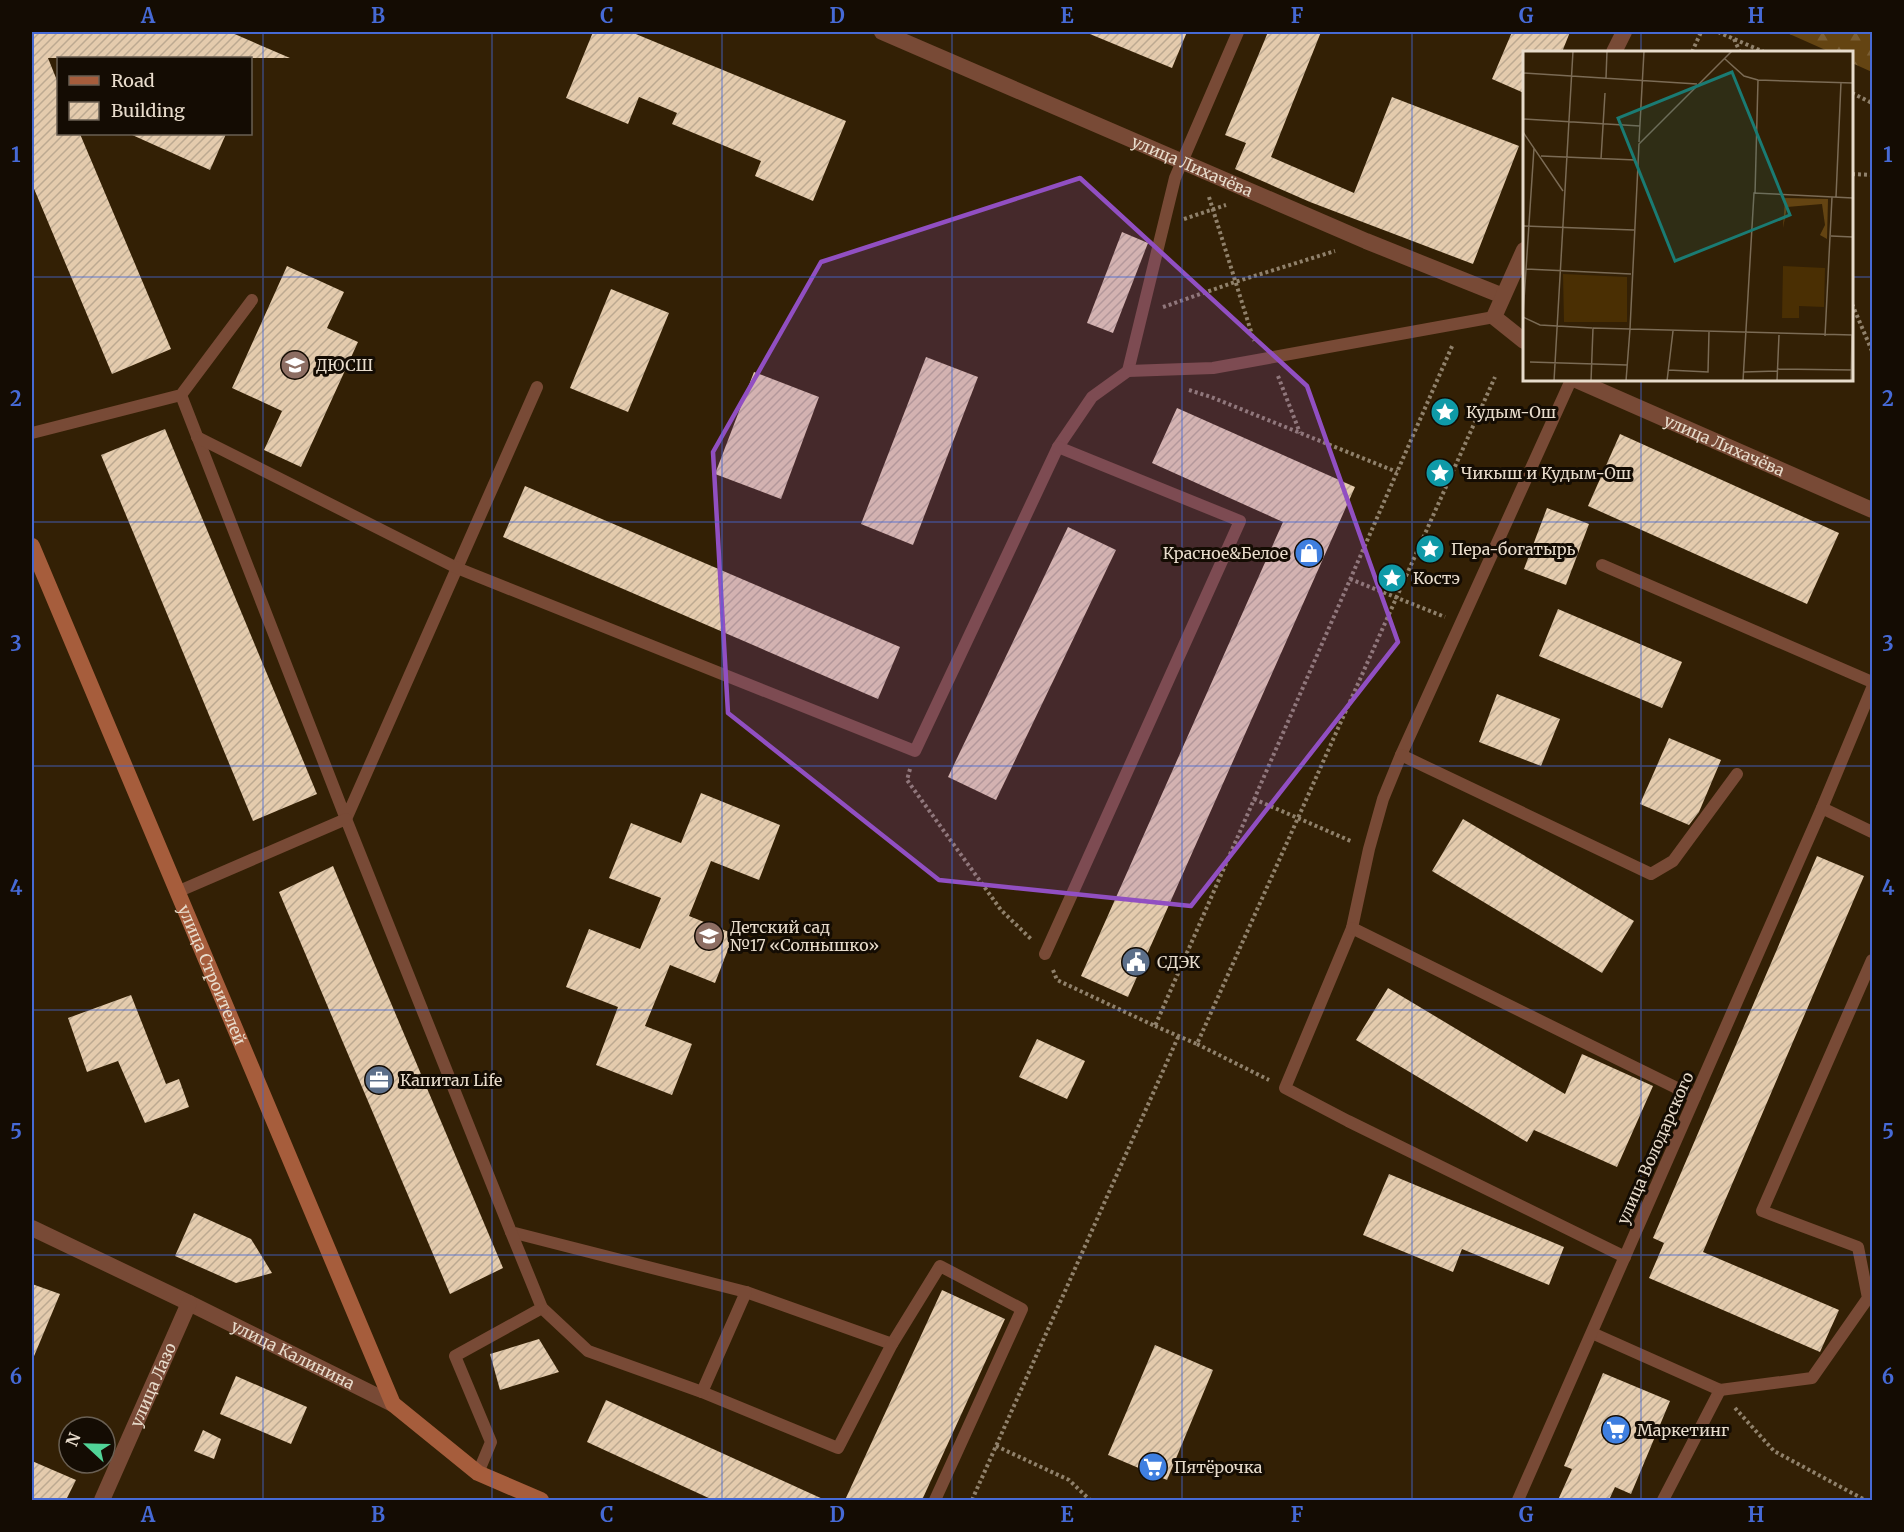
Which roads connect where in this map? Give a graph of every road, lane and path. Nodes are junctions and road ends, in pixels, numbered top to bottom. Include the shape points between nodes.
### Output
1 (882, 32) edge
2 (1238, 32) edge
3 (1624, 32) edge
4 (1701, 32) edge
5 (1718, 32) edge
6 (1733, 39) junction
7 (1614, 51) edge
8 (1692, 51) edge
9 (1739, 51) edge
10 (1762, 51) edge
11 (1853, 94) edge
12 (1872, 103) edge
13 (1182, 162) junction
14 (1200, 170) junction
15 (1853, 174) edge
16 (1872, 175) edge
17 (1257, 195) junction
18 (1212, 210) junction
19 (1164, 226) junction
20 (1366, 241) junction
21 (1523, 252) edge
22 (1235, 282) junction
23 (1503, 297) junction
24 (252, 300) dead end
25 (1853, 308) edge
26 (1142, 315) junction
27 (1494, 317) junction
28 (1463, 322) junction
29 (1523, 339) edge
30 (1872, 351) edge
31 (1270, 357) junction
32 (1128, 371) junction
33 (1495, 377) dead end
34 (1571, 381) edge
35 (1578, 381) edge
36 (537, 387) dead end
37 (1180, 387) dead end
38 (180, 395) junction
39 (32, 433) edge
40 (1300, 433) junction
41 (197, 436) junction
42 (1058, 447) junction
43 (1397, 472) junction
44 (1872, 510) edge
45 (32, 546) edge
46 (1602, 565) dead end
47 (457, 568) junction
48 (1350, 579) junction
49 (1396, 598) junction
50 (1460, 622) junction
51 (1872, 682) edge
52 (1872, 687) edge
53 (915, 751) junction
54 (1401, 755) junction
55 (1737, 774) dead end
56 (1254, 799) junction
57 (1822, 808) junction
58 (1300, 818) junction
59 (346, 819) junction
60 (1872, 832) edge
61 (1369, 849) junction
62 (177, 892) junction
63 (1352, 928) junction
64 (1045, 954) junction
65 (1872, 960) edge
66 (1155, 1026) junction
67 (1179, 1035) junction
68 (1197, 1044) junction
69 (1285, 1088) junction
70 (1695, 1097) junction
71 (32, 1228) edge
72 (511, 1232) junction
73 (1625, 1257) junction
74 (746, 1292) junction
75 (189, 1303) junction
76 (542, 1308) junction
77 (1592, 1333) junction
78 (892, 1344) junction
79 (1720, 1390) junction
80 (702, 1392) junction
81 (393, 1404) junction
82 (996, 1446) junction
83 (478, 1473) junction
84 (102, 1500) edge
85 (541, 1500) edge
86 (935, 1500) edge
87 (972, 1500) edge
88 (1090, 1500) edge
89 (1518, 1500) edge
90 (1663, 1500) edge
91 (1865, 1500) edge

1 - 13 street, улица Лихачёва
2 - 13 lane
3 - 7 street
4 - 8 path
5 - 6 path
6 - 9 path
6 - 10 path
11 - 12 path
13 - 14 street, улица Лихачёва
13 - 19 lane
14 - 17 street, улица Лихачёва
14 - 18 path
15 - 16 path
17 - 18 path
17 - 20 street, улица Лихачёва
18 - 19 path
18 - 22 path
19 - 26 lane
20 - 22 path
20 - 23 street, улица Лихачёва
21 - 23 street
22 - 26 path
22 - 31 path via 1252,339
23 - 27 street
24 - 38 lane
25 - 30 path
26 - 32 lane
27 - 28 lane
27 - 29 street
28 - 31 lane
28 - 43 path
31 - 32 lane via 1213,368
31 - 40 path
32 - 42 lane via 1092,397
33 - 49 path
34 - 50 lane
35 - 44 street, улица Лихачёва
36 - 47 lane
37 - 40 path
38 - 39 lane
38 - 41 lane
40 - 43 path
41 - 47 lane
41 - 59 lane
42 - 53 lane
42 - 64 lane via 1240,521
43 - 48 path
45 - 62 main road, улица Строителей
46 - 51 lane
47 - 53 lane
47 - 59 lane
48 - 49 path
48 - 56 path
49 - 50 path
49 - 58 path
50 - 54 lane
52 - 57 lane, улица Володарского
53 - 64 path via 907,780 1001,910
54 - 55 lane via 1651,874 1673,861
54 - 61 lane
56 - 58 path
56 - 66 path
57 - 60 lane
57 - 70 lane, улица Володарского
58 - 61 path
58 - 68 path
59 - 62 lane
59 - 72 lane
61 - 63 lane
62 - 81 main road, улица Строителей
63 - 69 lane
63 - 70 lane
64 - 66 path via 1057,980
65 - 79 lane via 1762,1211 1858,1247 1868,1298 1812,1378
66 - 67 path
67 - 68 path
67 - 82 path
68 - 69 path
69 - 73 lane
70 - 73 lane, улица Володарского
71 - 75 street, улица Калинина
72 - 74 lane
72 - 76 lane
73 - 77 lane, улица Володарского
74 - 78 lane
74 - 80 lane
75 - 81 street, улица Калинина
75 - 84 street, улица Лазо
76 - 80 lane via 588,1351
76 - 83 lane via 455,1356 491,1442
77 - 79 lane
77 - 89 lane, улица Володарского
78 - 80 lane via 838,1448
78 - 86 lane via 940,1266 1022,1309
79 - 90 lane
79 - 91 path via 1774,1450
81 - 83 main road, улица Калинина
82 - 87 path
82 - 88 path via 1070,1480
83 - 85 main road, улица Калинина

